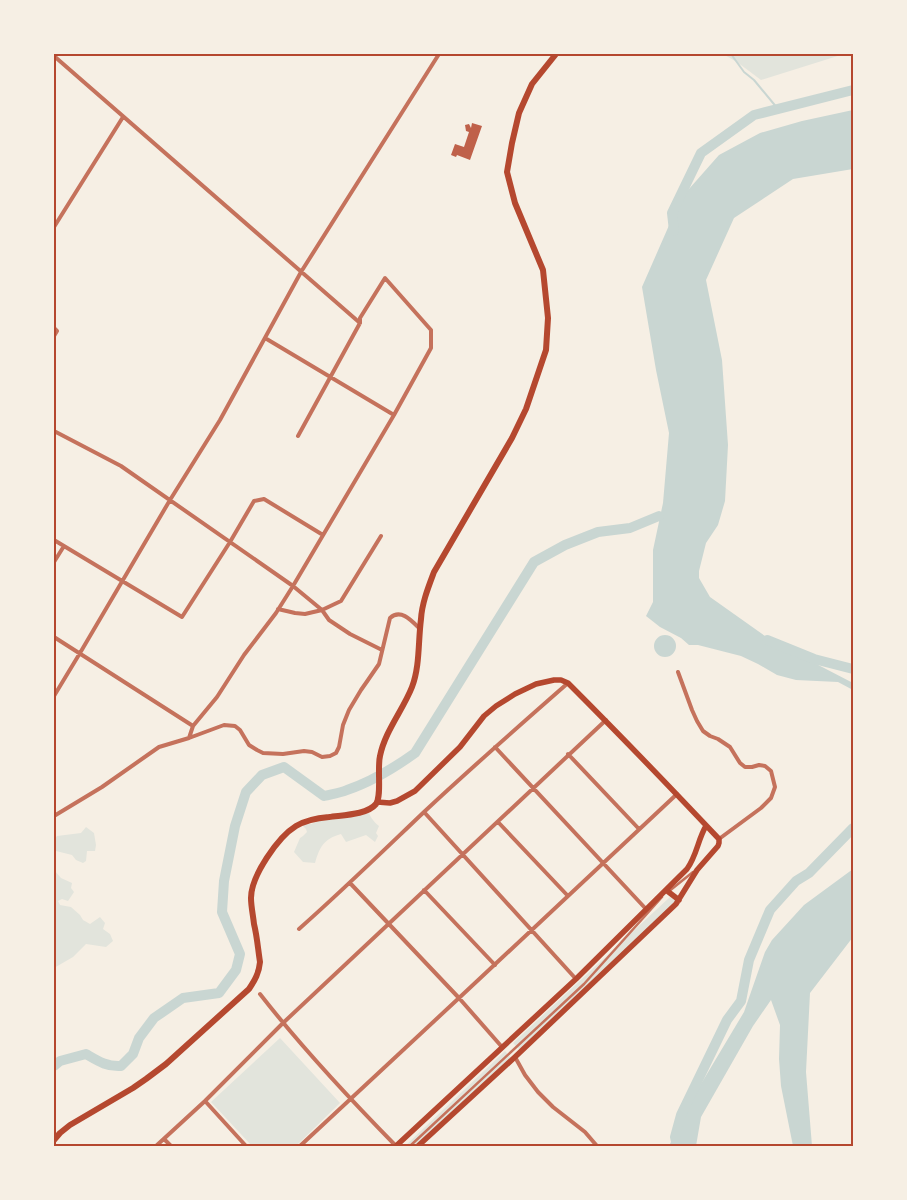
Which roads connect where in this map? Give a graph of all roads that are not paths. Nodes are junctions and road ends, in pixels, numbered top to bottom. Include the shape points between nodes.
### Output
1 (439, 54) edge
2 (556, 54) edge
3 (54, 56) edge
4 (123, 117) junction
5 (54, 227) edge
6 (301, 272) junction
7 (360, 323) junction
8 (54, 328) edge
9 (54, 336) edge
10 (265, 338) junction
11 (329, 377) junction
12 (394, 416) junction
13 (54, 431) edge
14 (298, 436) dead end
15 (170, 500) junction
16 (323, 535) junction
17 (381, 536) dead end
18 (54, 540) edge
19 (230, 542) junction
20 (64, 546) junction
21 (54, 562) edge
22 (122, 581) junction
23 (293, 586) junction
24 (278, 609) junction
25 (322, 610) junction
26 (420, 629) junction
27 (54, 637) edge
28 (382, 650) junction
29 (80, 654) junction
30 (678, 672) dead end
31 (568, 683) junction
32 (54, 696) edge
33 (606, 720) junction
34 (193, 726) junction
35 (190, 738) junction
36 (495, 747) junction
37 (568, 754) junction
38 (533, 788) junction
39 (677, 794) junction
40 (377, 802) junction
41 (424, 812) junction
42 (54, 816) edge
43 (498, 822) junction
44 (706, 826) junction
45 (639, 829) junction
46 (718, 840) junction
47 (462, 856) junction
48 (603, 863) junction
49 (697, 870) junction
50 (350, 883) junction
51 (424, 890) junction
52 (666, 890) junction
53 (568, 896) junction
54 (679, 900) junction
55 (646, 909) junction
56 (388, 923) junction
57 (300, 929) dead end
58 (532, 930) junction
59 (495, 964) junction
60 (576, 980) junction
61 (260, 994) dead end
62 (459, 998) junction
63 (283, 1023) junction
64 (502, 1047) junction
65 (515, 1057) junction
66 (350, 1099) junction
67 (205, 1101) junction
68 (164, 1139) junction
69 (54, 1140) edge
70 (156, 1146) edge
71 (171, 1146) edge
72 (246, 1146) edge
73 (300, 1146) edge
74 (396, 1146) edge
75 (410, 1146) edge
76 (418, 1146) edge
77 (598, 1146) edge

1 - 6 street
2 - 26 highway via 532,84 519,113 507,172 515,203 543,270 548,318 546,350 526,409 512,438 434,572 426,590
3 - 4 street
4 - 5 street
4 - 6 street
6 - 7 street
6 - 10 street
7 - 11 street
7 - 12 street via 385,278 431,330 431,348
8 - 9 street via 57,331
10 - 11 street
10 - 15 street via 220,420
11 - 12 street
11 - 14 street
12 - 16 street
13 - 15 street via 121,466
15 - 19 street
15 - 22 street
16 - 19 street via 264,499 254,501
16 - 23 street
17 - 25 street via 341,601
18 - 20 street
19 - 22 street via 182,617
19 - 23 street
20 - 21 street
20 - 22 street
22 - 29 street
23 - 24 street
23 - 25 street
24 - 25 street via 305,614
24 - 34 street
25 - 28 street via 329,620
26 - 28 street via 404,616 393,615
26 - 40 highway via 418,664 412,687 384,743 378,763
27 - 29 street
28 - 35 street via 379,664 349,710 339,747 330,756 304,751 263,753 249,745 240,730 229,725
29 - 32 street
29 - 34 street
30 - 46 street via 703,730 730,747 745,767 765,766 771,771 775,787 771,798 761,808
31 - 33 main road
31 - 36 street
31 - 40 main road via 554,680 536,684 502,702 484,716 460,746 415,791 397,801
33 - 37 street
33 - 39 main road
34 - 35 street
35 - 42 street via 159,747
36 - 38 street
36 - 41 street
37 - 38 street
37 - 45 street
38 - 43 street
38 - 48 street
39 - 44 main road
39 - 45 street
40 - 69 highway via 370,809 354,814 307,821 295,826 285,836 266,859 252,888 251,904 260,962 249,990 166,1064 70,1126
41 - 47 street
41 - 50 street
43 - 47 street
43 - 53 street
44 - 46 main road
44 - 52 main road via 692,862
45 - 48 street
46 - 49 main road via 718,846
47 - 51 street
47 - 58 street
48 - 53 street
48 - 55 street
49 - 54 main road
49 - 75 street via 665,894 584,984
50 - 56 street
50 - 57 street
51 - 56 street
51 - 59 street
52 - 54 main road
52 - 55 main road
53 - 58 street
54 - 65 main road
55 - 60 main road
56 - 62 street
56 - 63 street
58 - 59 street
58 - 60 street
59 - 62 street
60 - 64 main road
61 - 63 street
62 - 64 street
62 - 66 street
63 - 66 street
63 - 67 street
64 - 74 main road
65 - 76 main road
65 - 77 street via 538,1092
66 - 73 street
66 - 74 street
67 - 68 street
67 - 72 street
68 - 70 street
68 - 71 street

